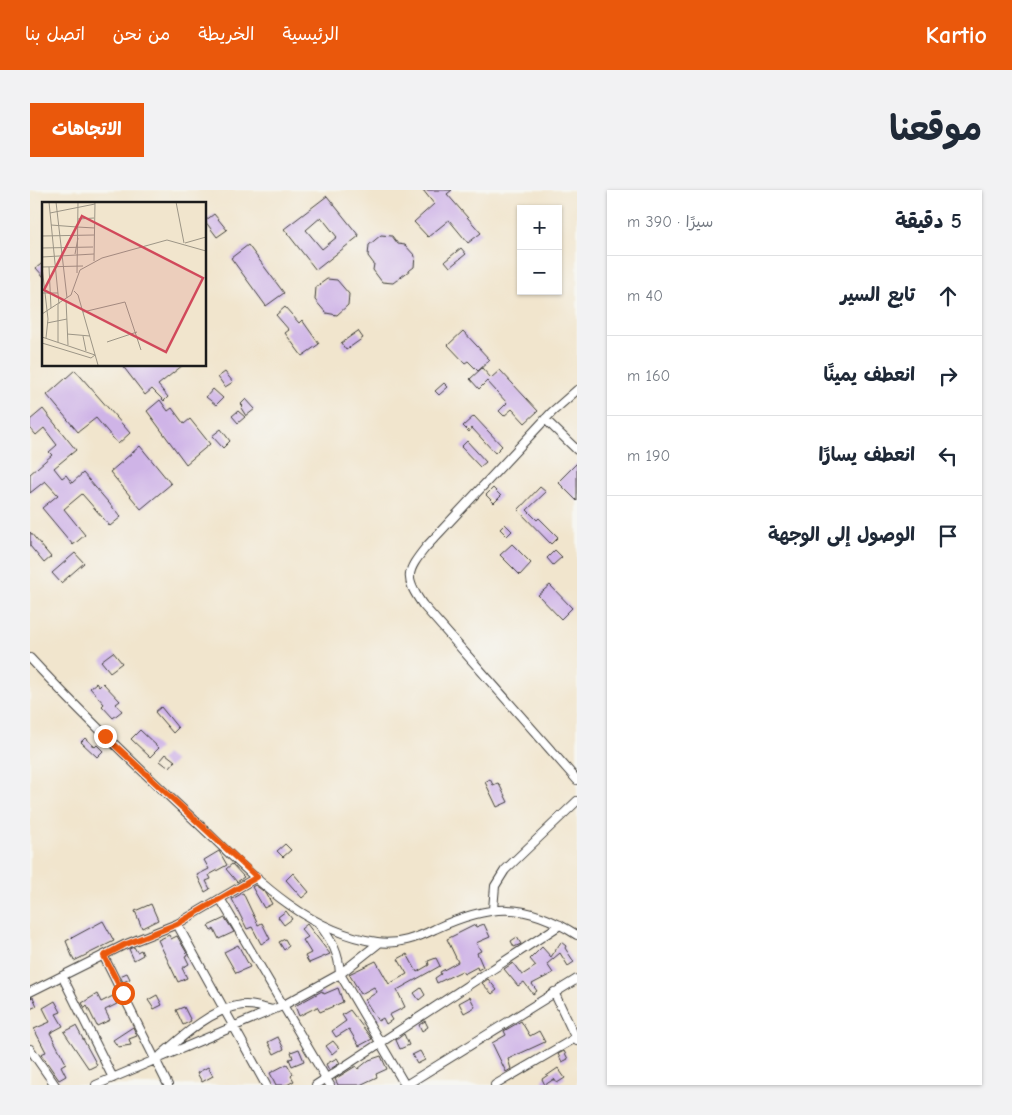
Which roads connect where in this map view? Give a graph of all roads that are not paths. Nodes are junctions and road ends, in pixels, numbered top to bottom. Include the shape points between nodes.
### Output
1 (577, 390) edge
2 (545, 419) junction
3 (577, 450) edge
4 (30, 658) edge
5 (577, 780) edge
6 (577, 801) edge
7 (257, 877) junction
8 (221, 900) junction
9 (493, 909) junction
10 (318, 923) junction
11 (177, 924) junction
12 (560, 925) junction
13 (577, 926) edge
14 (569, 930) junction
15 (577, 935) edge
16 (379, 943) junction
17 (104, 956) junction
18 (340, 974) junction
19 (62, 976) junction
20 (577, 979) edge
21 (30, 992) edge
22 (554, 992) junction
23 (282, 1006) junction
24 (226, 1009) junction
25 (272, 1010) junction
26 (233, 1028) junction
27 (577, 1039) edge
28 (380, 1042) junction
29 (30, 1049) edge
30 (156, 1060) junction
31 (111, 1081) edge
32 (328, 1082) edge
33 (55, 1085) edge
34 (96, 1085) edge
35 (168, 1085) edge
36 (266, 1085) edge
37 (316, 1085) edge
38 (405, 1085) edge
39 (495, 1085) edge

1 - 2 street
2 - 3 street
2 - 5 street via 426,547 412,564 408,578 423,605
4 - 7 street via 133,764
6 - 9 street via 504,870 495,886
7 - 8 street
7 - 10 street via 293,908
8 - 11 street
8 - 23 street
9 - 12 street via 530,912
9 - 16 street via 416,938
10 - 16 street via 352,937
10 - 18 street via 334,946
11 - 17 street
11 - 24 street
12 - 14 street
12 - 28 street
13 - 14 street
14 - 15 street
16 - 18 street
17 - 19 street
17 - 30 street
18 - 23 street
18 - 28 street
19 - 21 street
19 - 31 street
20 - 22 street
22 - 27 street
22 - 38 street
23 - 25 street
23 - 32 street
24 - 25 street via 253,1005
24 - 26 street
24 - 30 street via 209,1018
25 - 26 street
26 - 30 street
26 - 36 street
27 - 39 street
28 - 32 street
28 - 38 street
29 - 33 street
30 - 31 street
30 - 35 street
31 - 34 street
32 - 37 street

